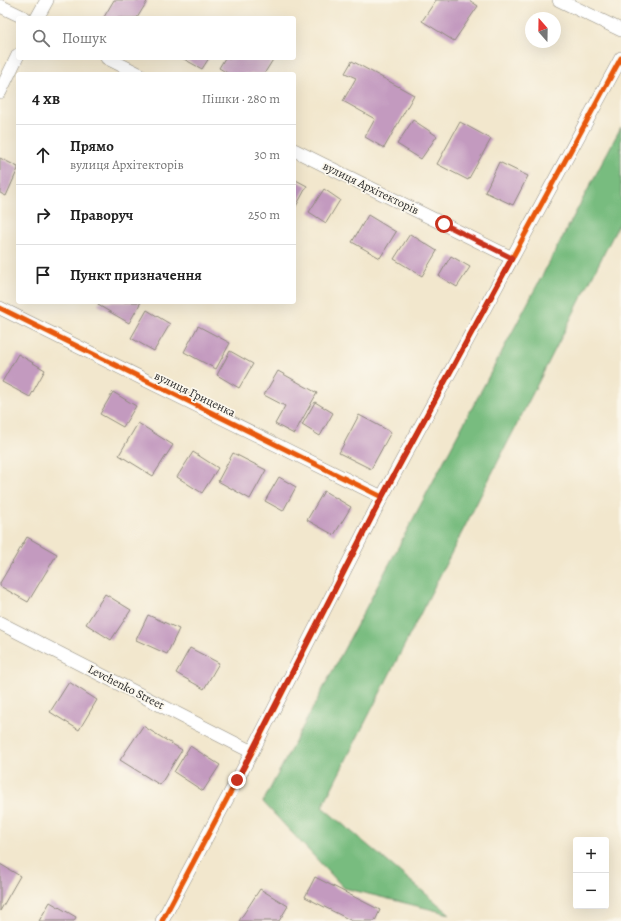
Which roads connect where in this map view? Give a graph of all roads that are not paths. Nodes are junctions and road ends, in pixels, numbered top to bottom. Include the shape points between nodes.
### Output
1 (47, 0) edge
2 (559, 0) edge
3 (0, 6) edge
4 (21, 16) edge
5 (38, 16) edge
6 (621, 30) edge
7 (621, 58) edge
8 (16, 59) edge
9 (110, 60) edge
10 (135, 72) edge
11 (0, 92) edge
12 (296, 151) edge
13 (512, 258) junction
14 (0, 308) edge
15 (382, 497) junction
16 (0, 623) edge
17 (252, 752) junction
18 (162, 921) edge

1 - 5 street
2 - 6 street
3 - 4 street
7 - 13 street
8 - 11 street
9 - 10 street
12 - 13 street, вулиця Архітекторів
13 - 15 street
14 - 15 street, вулиця Гриценка
15 - 17 street
16 - 17 street, Levchenko Street
17 - 18 street

